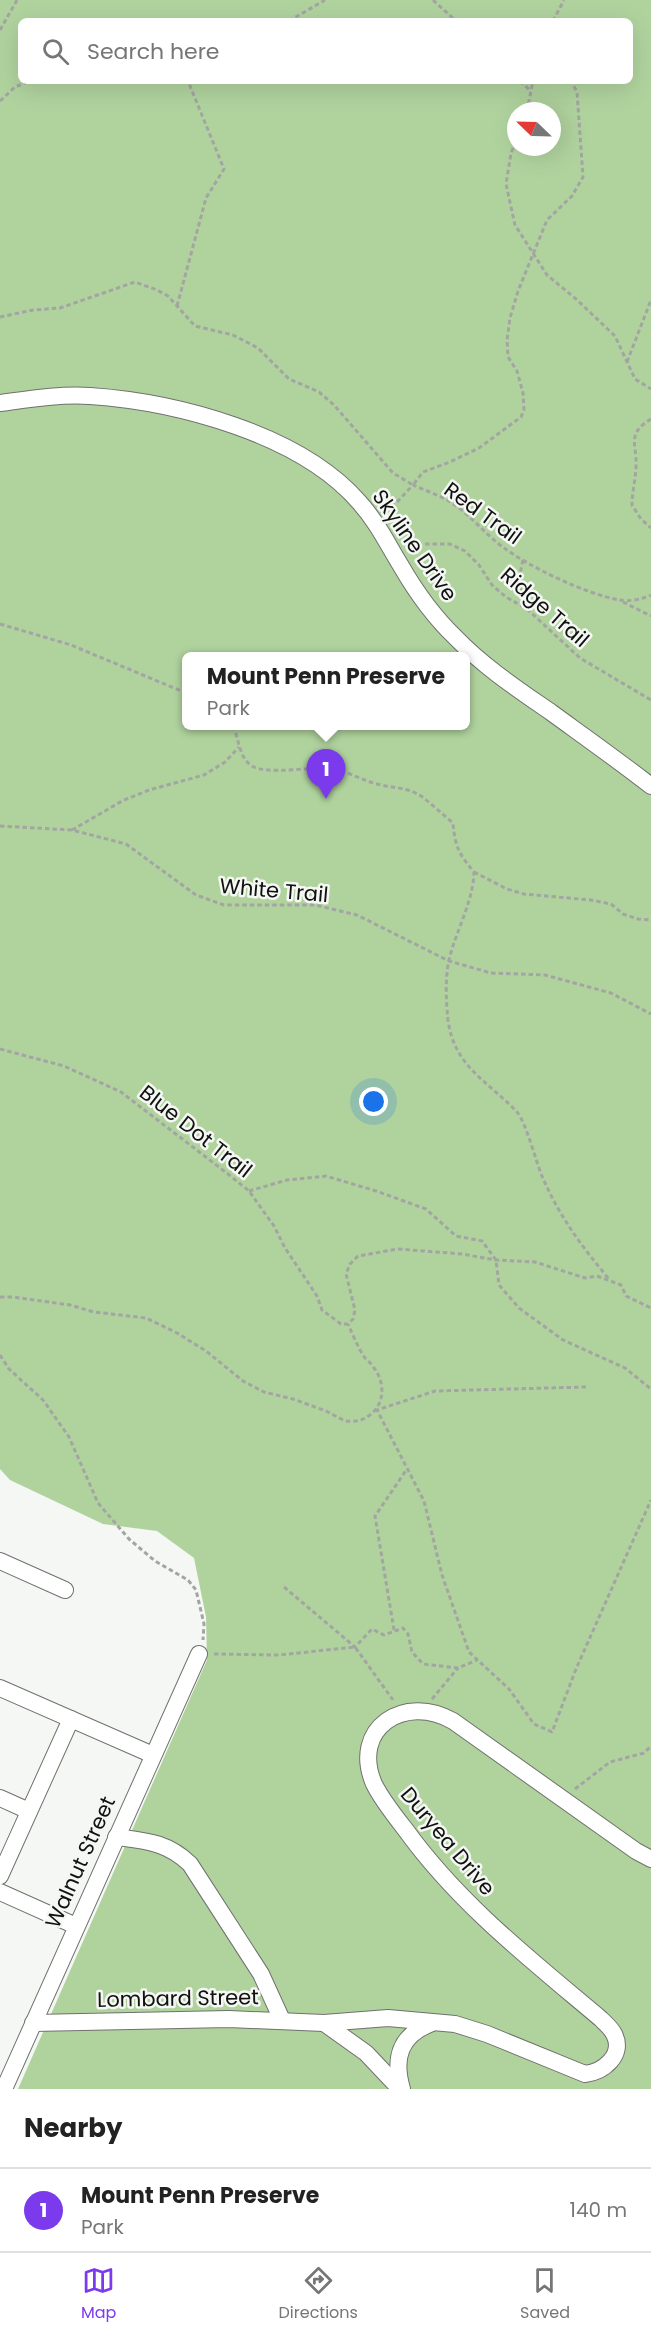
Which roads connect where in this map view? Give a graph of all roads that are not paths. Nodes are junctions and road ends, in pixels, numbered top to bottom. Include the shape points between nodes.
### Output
1 (0, 403) edge
2 (651, 786) edge
3 (0, 1562) edge
4 (65, 1590) dead end
5 (198, 1654) road end
6 (0, 1688) edge
7 (71, 1719) junction
8 (153, 1755) junction
9 (0, 1798) edge
10 (29, 1811) junction
11 (116, 1837) junction
12 (651, 1859) edge
13 (0, 1876) edge
14 (0, 1892) edge
15 (76, 1926) junction
16 (282, 2020) junction
17 (324, 2022) junction
18 (436, 2022) junction
19 (33, 2023) junction
20 (4, 2089) edge
21 (401, 2089) edge

1 - 2 street, Skyline Drive via 88,396 159,405 212,419 298,453 341,484 373,518 430,609 455,638 511,685
3 - 4 street
5 - 8 street, Walnut Street
6 - 7 street
7 - 8 street
7 - 10 street
8 - 11 street, Walnut Street
9 - 10 street
10 - 13 street
11 - 15 street, Walnut Street
11 - 16 street via 153,1842 177,1852 190,1864 261,1974
12 - 18 street, Duryea Drive via 439,1713 422,1710 388,1718 370,1746 368,1765 386,1804 416,1845 494,1930 601,2019 613,2033 616,2053 604,2068 585,2074 487,2034
14 - 15 street
15 - 19 street, Walnut Street
16 - 17 street, Lombard Street
16 - 19 street, Lombard Street
17 - 18 street, Duryea Drive via 388,2018
17 - 21 street via 366,2054
18 - 21 street via 411,2034 404,2046 397,2071
19 - 20 street, Walnut Street

